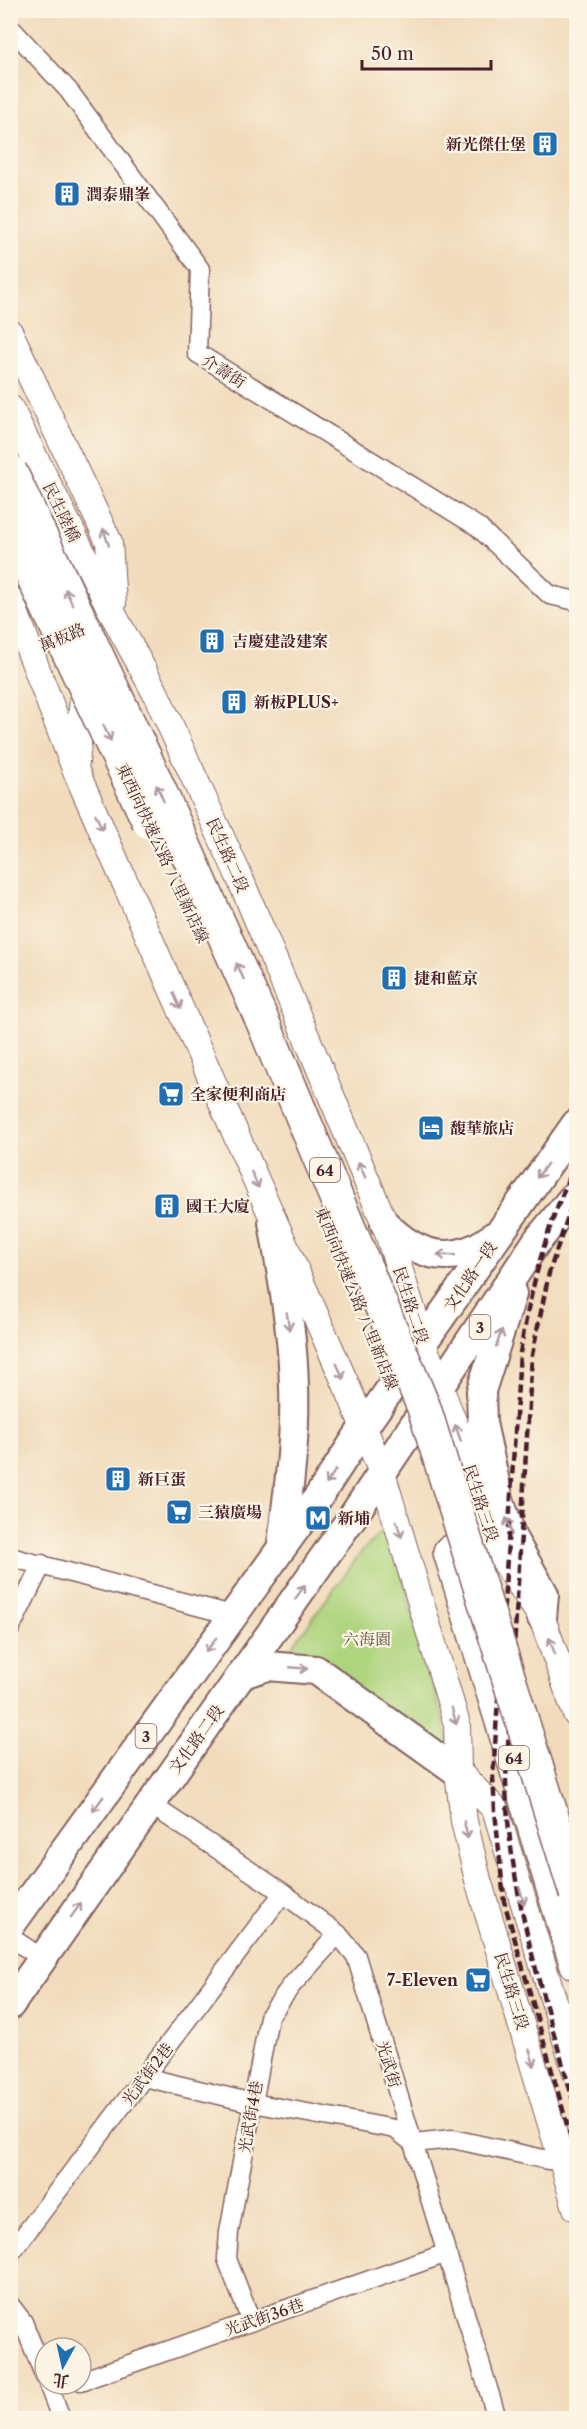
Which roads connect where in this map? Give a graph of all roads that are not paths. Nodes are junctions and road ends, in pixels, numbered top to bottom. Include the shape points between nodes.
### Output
1 (10, 27) edge
2 (10, 333) edge
3 (10, 408) edge
4 (10, 471) edge
5 (10, 528) edge
6 (576, 601) edge
7 (12, 602) edge
8 (114, 616) junction
9 (10, 633) edge
10 (20, 655) edge
11 (155, 692) junction
12 (75, 769) junction
13 (576, 1124) edge
14 (576, 1194) edge
15 (273, 1222) junction
16 (385, 1224) junction
17 (498, 1233) junction
18 (520, 1269) junction
19 (423, 1344) junction
20 (440, 1384) junction
21 (363, 1428) junction
22 (382, 1473) junction
23 (281, 1546) junction
24 (10, 1557) edge
25 (42, 1564) junction
26 (232, 1615) junction
27 (542, 1618) junction
28 (10, 1629) edge
29 (242, 1674) junction
30 (576, 1714) edge
31 (458, 1772) junction
32 (150, 1804) junction
33 (283, 1893) junction
34 (576, 1893) edge
35 (10, 1926) edge
36 (338, 1934) junction
37 (10, 1937) edge
38 (43, 1959) junction
39 (576, 1963) edge
40 (10, 2005) edge
41 (576, 2073) edge
42 (144, 2077) junction
43 (253, 2103) junction
44 (413, 2143) junction
45 (562, 2158) junction
46 (576, 2208) edge
47 (447, 2253) junction
48 (10, 2254) edge
49 (10, 2305) edge
50 (251, 2321) junction
51 (17, 2327) edge
52 (33, 2356) edge
53 (93, 2377) edge
54 (53, 2396) edge
55 (61, 2418) edge
56 (497, 2418) edge

1 - 6 street, 介壽街 via 69,91 200,269 197,353 478,527 550,595
8 -> 2 main road, 民生路二段 via 109,542
3 - 8 main road, 民生陸橋
34 -> 4 highway, 東西向快速公路 八里新店線 / 64, bridge via 424,1408 262,1020 146,760
5 -> 39 highway, 東西向快速公路 八里新店線 / 64, bridge via 241,1023 365,1312 407,1419
7 - 10 main road
8 - 10 main road, 萬板路
8 - 11 main road, 民生路二段
9 - 10 main road
10 - 12 main road
11 - 12 main road via 125,668 111,663 93,667 82,699
16 -> 11 main road, 民生路二段 via 238,874
12 -> 15 main road
13 -> 17 main road, 文化路一段 / 3
14 - 18 main road, 3 via 537,1241
15 -> 21 main road
15 -> 23 main road via 290,1327 294,1387 293,1447
17 -> 16 main road via 481,1246 454,1256 440,1255 418,1250 400,1240
16 - 19 main road, 民生路二段
17 - 19 main road, 文化路一段 / 3
18 - 20 main road, 3
27 -> 18 main road via 544,1594 512,1538 482,1423 481,1391
19 - 20 main road, 民生路二段
19 - 21 main road, 文化路一段 / 3
20 - 22 main road, 3
27 -> 20 main road, 民生路三段 via 492,1542
21 - 22 main road
21 -> 23 main road, 3
29 -> 22 main road, 文化路二段 / 3
22 -> 31 main road, 民生路三段 via 457,1724
23 - 26 main road, 3
24 - 25 street
25 - 26 street
25 - 28 street
26 -> 35 main road, 3
30 -> 27 main road, 民生路三段
29 -> 31 main road via 268,1666 315,1670
29 - 32 main road, 文化路二段 / 3
31 -> 41 main road via 495,1809
31 -> 45 main road, 民生路三段 via 464,1821 478,1880
32 - 33 street, 光武街
38 -> 32 main road, 文化路二段 / 3
33 - 36 street, 光武街
33 - 42 street, 光武街2巷
36 - 43 street, 光武街4巷 via 269,2017
36 - 44 street, 光武街 via 356,1956
37 - 38 street
38 - 40 main road, 文化路二段 / 3
42 - 43 street
42 - 48 street, 光武街2巷
43 - 44 street via 395,2129
43 - 50 street, 光武街4巷 via 227,2259
44 - 45 street via 453,2139 548,2160
44 - 47 street, 光武街
45 - 46 main road, 民生路三段
47 - 50 street, 光武街36巷
47 - 56 street, 光武街
49 - 51 street
50 - 53 street, 光武街36巷
51 - 52 street
54 - 55 street

